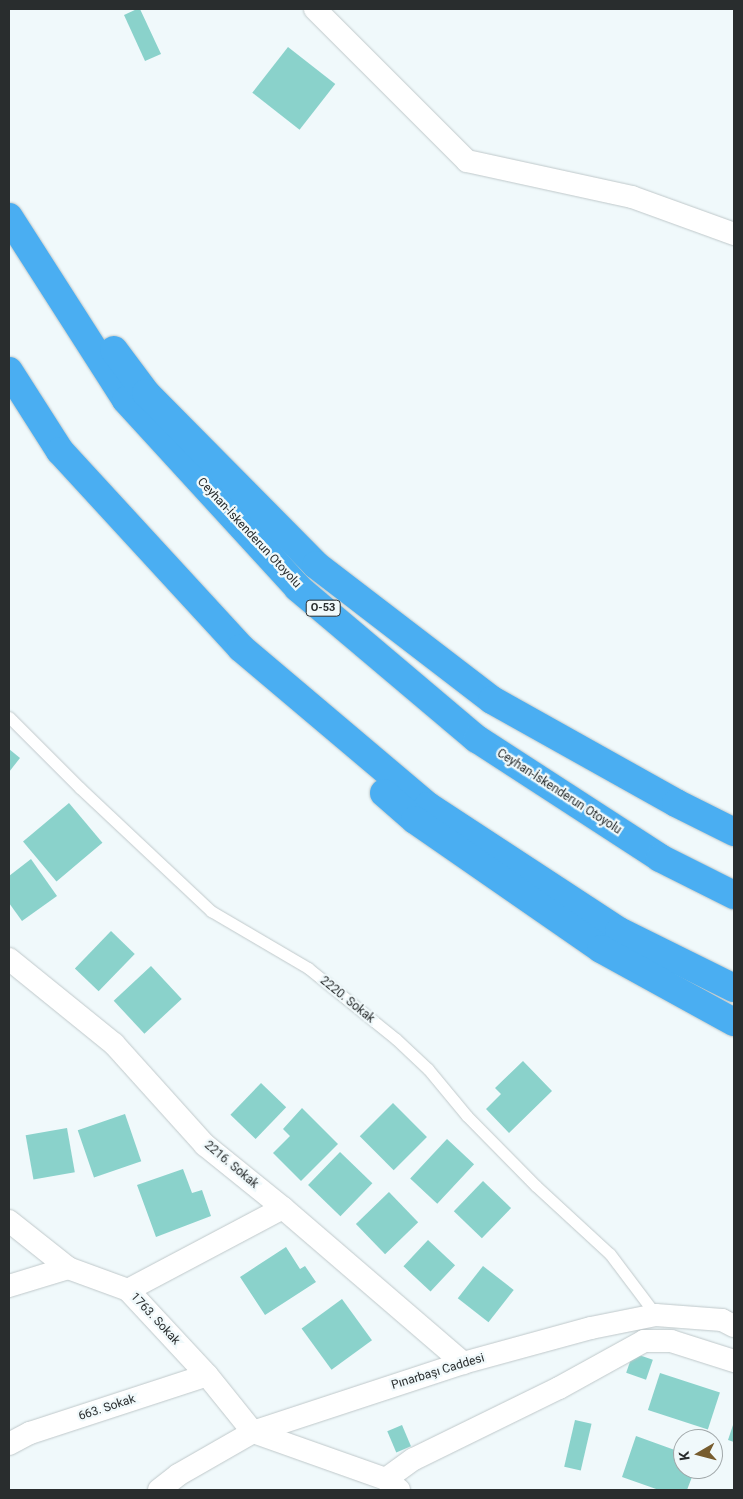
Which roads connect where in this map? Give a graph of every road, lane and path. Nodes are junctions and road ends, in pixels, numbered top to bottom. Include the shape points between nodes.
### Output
1 (315, 9) edge
2 (9, 215) edge
3 (734, 234) edge
4 (9, 371) edge
5 (60, 451) junction
6 (9, 717) edge
7 (734, 832) edge
8 (734, 895) edge
9 (9, 959) edge
10 (734, 988) edge
11 (734, 1022) edge
12 (284, 1208) junction
13 (9, 1221) edge
14 (68, 1268) junction
15 (9, 1286) edge
16 (128, 1290) junction
17 (656, 1315) junction
18 (734, 1326) edge
19 (734, 1361) edge
20 (463, 1362) junction
21 (207, 1375) junction
22 (253, 1432) junction
23 (9, 1444) edge
24 (393, 1485) edge
25 (159, 1490) edge

1 - 3 street via 467,161 632,197
2 - 7 highway via 146,393 316,565 492,700
2 - 8 highway, Ceyhan-İskenderun Otoyolu / O-53 via 126,400 298,588 477,739 660,858
4 - 5 highway
5 - 10 highway via 240,648 428,806 619,931
5 - 11 highway via 232,659 415,820 601,949
6 - 17 lane, 2220. Sokak via 211,911 308,968 396,1039 536,1186 610,1254
9 - 12 street, 2216. Sokak via 114,1044 205,1145
12 - 16 street
12 - 20 street, 2216. Sokak
13 - 14 street, 1763. Sokak
14 - 15 street
14 - 16 street, 1763. Sokak
16 - 21 street, 1763. Sokak
17 - 18 street, Pınarbaşı Caddesi via 722,1320
17 - 20 street, Pınarbaşı Caddesi via 591,1328
19 - 24 street via 670,1342 644,1341 559,1388 414,1459
20 - 22 street, Pınarbaşı Caddesi
21 - 22 street, 1763. Sokak
21 - 23 street, 663. Sokak via 30,1433
22 - 24 street
22 - 25 street, Pınarbaşı Caddesi via 178,1475

